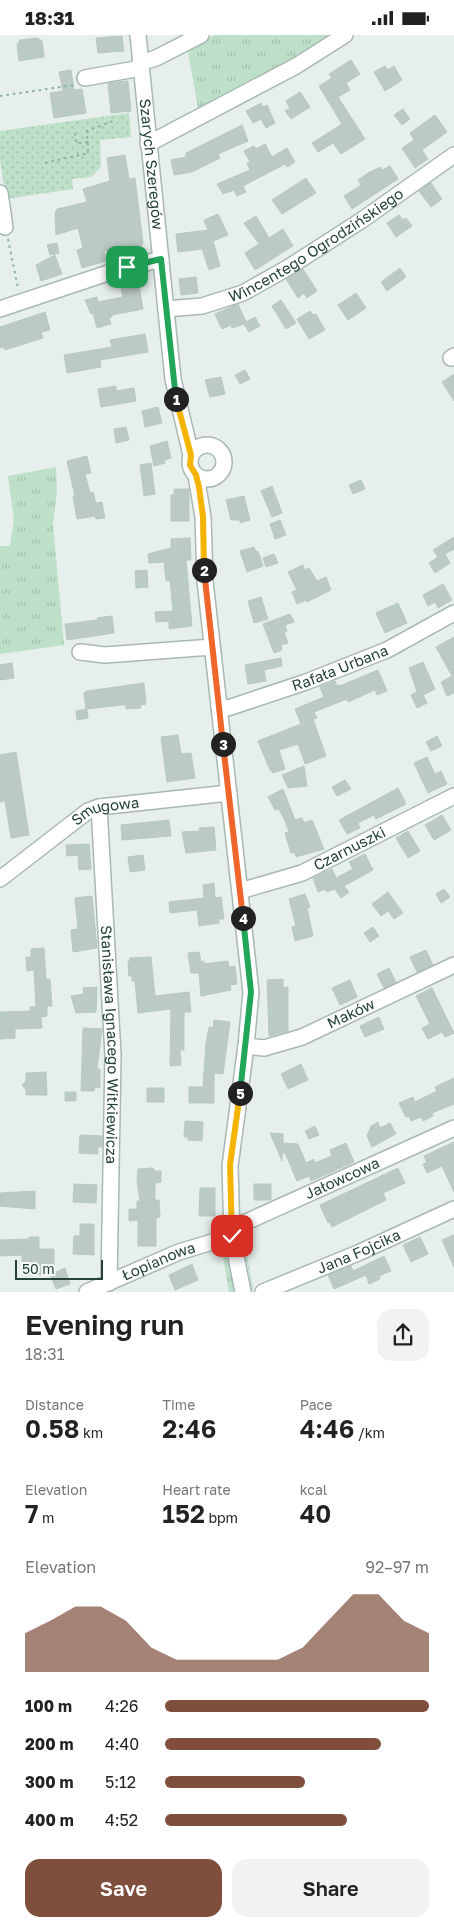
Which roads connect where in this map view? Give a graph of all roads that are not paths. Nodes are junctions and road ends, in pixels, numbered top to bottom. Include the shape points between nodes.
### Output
1 (138, 35) edge
2 (200, 35) edge
3 (345, 35) edge
4 (140, 65) junction
5 (85, 78) road end
6 (148, 144) junction
7 (454, 155) edge
8 (0, 193) edge
9 (5, 227) road end
10 (161, 259) junction
11 (0, 309) edge
12 (166, 309) junction
13 (181, 412) junction
14 (208, 445) junction
15 (191, 455) junction
16 (196, 475) junction
17 (218, 475) junction
18 (203, 517) junction
19 (454, 613) edge
20 (212, 647) junction
21 (80, 652) dead end
22 (219, 707) junction
23 (229, 793) junction
24 (454, 796) edge
25 (99, 807) junction
26 (0, 879) edge
27 (240, 891) junction
28 (454, 965) edge
29 (246, 1046) junction
30 (454, 1128) edge
31 (454, 1209) edge
32 (231, 1231) junction
33 (109, 1283) junction
34 (88, 1292) edge
35 (243, 1292) edge
36 (264, 1292) edge

1 - 4 street, Szarych Szeregów
2 - 4 street
3 - 6 street via 296,66
4 - 5 street
4 - 6 street, Szarych Szeregów
6 - 10 street, Szarych Szeregów
7 - 12 street, Wincentego Ogrodzińskiego via 362,220 251,289 202,307
8 - 9 street
10 - 11 street
10 - 12 street, Szarych Szeregów
12 - 13 street, Szarych Szeregów via 173,379
13 - 14 street, Szarych Szeregów
13 - 15 street, Szarych Szeregów
14 - 15 street via 198,447
14 - 17 street via 218,449 223,458 224,464
15 - 16 street via 190,465
16 - 17 street via 207,479
16 - 18 street
17 - 18 street
18 - 20 street
19 - 22 street, Rafała Urbana via 387,650 306,682 228,708
20 - 21 street via 104,655
20 - 22 street
22 - 23 street
23 - 25 street, Smugowa
23 - 27 street
24 - 27 street, Czarnuszki via 302,873
25 - 26 street, Smugowa via 88,811
25 - 33 street, Stanisława Ignacego Witkiewicza via 113,1055
27 - 29 street via 251,992
28 - 29 street, Maków via 302,1037 264,1049
29 - 32 street via 230,1165
30 - 32 street, Jałowcowa
31 - 36 street, Jana Fojcika
32 - 33 street, Łopianowa
32 - 35 street
33 - 34 street, Łopianowa

